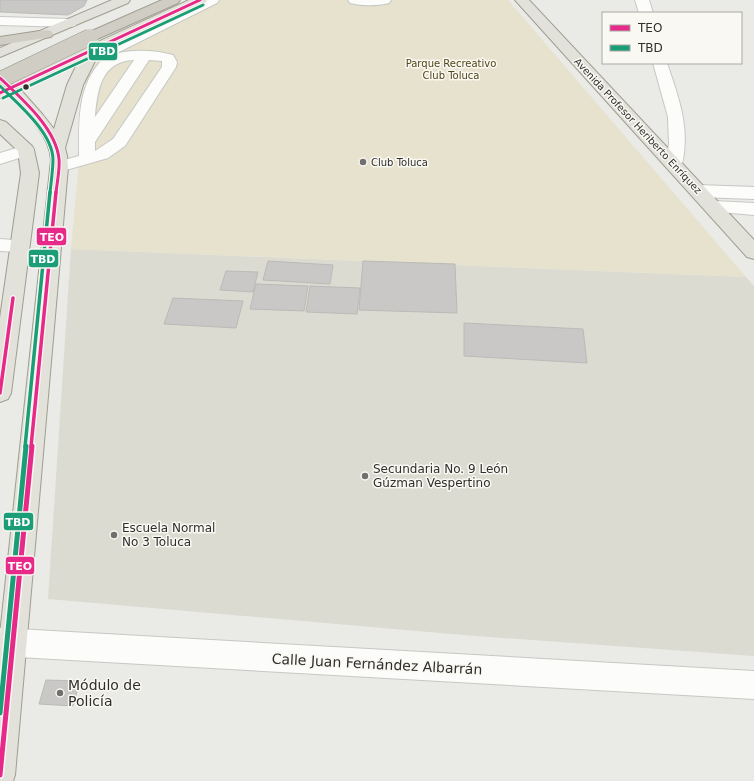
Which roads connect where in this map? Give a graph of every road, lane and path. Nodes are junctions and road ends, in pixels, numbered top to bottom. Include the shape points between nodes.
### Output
1 (123, 0) edge
2 (147, 0) edge
3 (173, 0) edge
4 (200, 0) edge
5 (212, 0) edge
6 (360, 0) edge
7 (384, 0) edge
8 (522, 0) edge
9 (642, 0) edge
10 (646, 12) edge
11 (0, 21) edge
12 (46, 34) junction
13 (83, 35) junction
14 (0, 41) edge
15 (28, 41) junction
16 (0, 53) edge
17 (146, 56) junction
18 (77, 62) junction
19 (660, 64) edge
20 (0, 66) edge
21 (2, 85) edge
22 (0, 125) edge
23 (0, 138) edge
24 (87, 142) junction
25 (24, 146) junction
26 (58, 157) junction
27 (0, 159) edge
28 (87, 159) junction
29 (674, 164) junction
30 (698, 191) junction
31 (754, 193) edge
32 (714, 207) junction
33 (754, 209) edge
34 (0, 245) edge
35 (20, 246) junction
36 (754, 252) edge
37 (0, 393) edge
38 (6, 642) edge
39 (754, 685) edge
40 (0, 775) edge

1 - 13 main road
2 - 13 highway
3 - 13 highway
4 - 13 main road
5 - 18 street
6 - 7 street
8 - 29 main road, Avenida Profesor Heriberto Enríquez
9 - 10 street
11 - 13 street
12 - 13 main road
12 - 14 highway
12 - 15 main road
13 - 18 main road
13 - 20 highway
13 - 21 highway, bridge
15 - 16 main road
15 - 18 main road via 22,50 29,59 46,63
17 - 24 street
17 - 24 street via 126,56 110,61 100,72 88,103
17 - 28 street via 168,58 169,67 119,142 102,154
18 - 21 main road
18 - 26 main road
19 - 29 street via 676,117 677,143
21 - 26 main road via 42,123
22 - 25 main road
23 - 25 main road
24 - 26 street
24 - 28 street
25 - 27 street
25 - 35 main road via 30,173
26 - 28 street
26 - 38 main road
29 - 30 main road, Avenida Profesor Heriberto Enríquez
30 - 31 street
30 - 32 main road, Avenida Profesor Heriberto Enríquez
32 - 33 street
32 - 36 main road, Avenida Profesor Heriberto Enríquez
34 - 35 street
35 - 37 main road
38 - 39 street, Calle Juan Fernández Albarrán
38 - 40 main road

